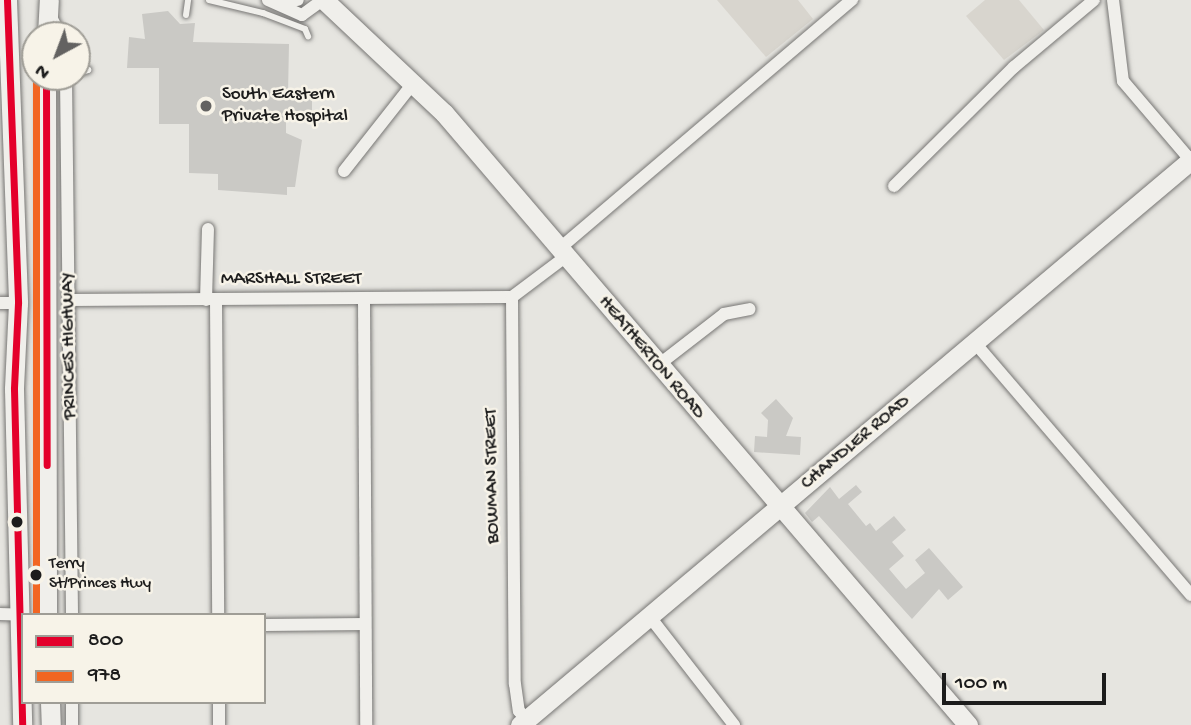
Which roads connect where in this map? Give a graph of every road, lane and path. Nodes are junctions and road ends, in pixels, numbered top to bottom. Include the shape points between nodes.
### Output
1 (6, 0) edge
2 (188, 0) edge
3 (209, 0) edge
4 (298, 0) edge
5 (324, 0) edge
6 (852, 0) edge
7 (1094, 0) edge
8 (1113, 0) edge
9 (272, 2) edge
10 (186, 15) dead end
11 (308, 36) dead end
12 (414, 82) junction
13 (46, 91) edge
14 (66, 91) edge
15 (1191, 161) edge
16 (344, 171) dead end
17 (894, 186) dead end
18 (208, 229) dead end
19 (562, 253) junction
20 (512, 297) junction
21 (365, 299) junction
22 (69, 300) junction
23 (211, 300) junction
24 (9, 303) edge
25 (750, 309) dead end
26 (975, 343) junction
27 (657, 366) junction
28 (779, 509) junction
29 (1191, 595) edge
30 (22, 613) edge
31 (47, 613) edge
32 (72, 613) edge
33 (218, 613) edge
34 (0, 614) edge
35 (21, 615) edge
36 (650, 617) junction
37 (365, 624) junction
38 (266, 625) edge
39 (22, 704) edge
40 (50, 704) edge
41 (72, 704) edge
42 (219, 704) edge
43 (523, 722) edge
44 (22, 725) edge
45 (51, 725) edge
46 (72, 725) edge
47 (219, 725) edge
48 (366, 725) edge
49 (734, 725) edge
50 (968, 725) edge

1 - 24 main road
2 - 10 lane
3 - 11 lane via 263,13 306,30
4 - 9 street
5 - 9 street via 302,15
5 - 12 main road, HEATHERTON ROAD
6 - 19 street
7 - 17 street via 1014,67
8 - 15 street via 1124,81
12 - 16 street
12 - 19 main road, HEATHERTON ROAD
13 - 31 main road, PRINCES HIGHWAY
14 - 22 street, PRINCES HIGHWAY
15 - 26 main road, CHANDLER ROAD
18 - 23 street
19 - 20 street
19 - 27 main road, HEATHERTON ROAD
20 - 21 street, MARSHALL STREET
20 - 43 street, BOWMAN STREET via 515,684
21 - 23 street, MARSHALL STREET
21 - 37 street
22 - 23 street, MARSHALL STREET
22 - 32 street, PRINCES HIGHWAY
23 - 33 street
24 - 30 main road
25 - 27 street via 724,314
26 - 28 main road, CHANDLER ROAD
26 - 29 street
27 - 28 main road, HEATHERTON ROAD
28 - 36 main road, CHANDLER ROAD
28 - 50 main road, HEATHERTON ROAD
34 - 35 street
36 - 43 main road, CHANDLER ROAD
36 - 49 street
37 - 38 street
37 - 48 street
39 - 44 main road
40 - 45 main road
41 - 46 street
42 - 47 street

